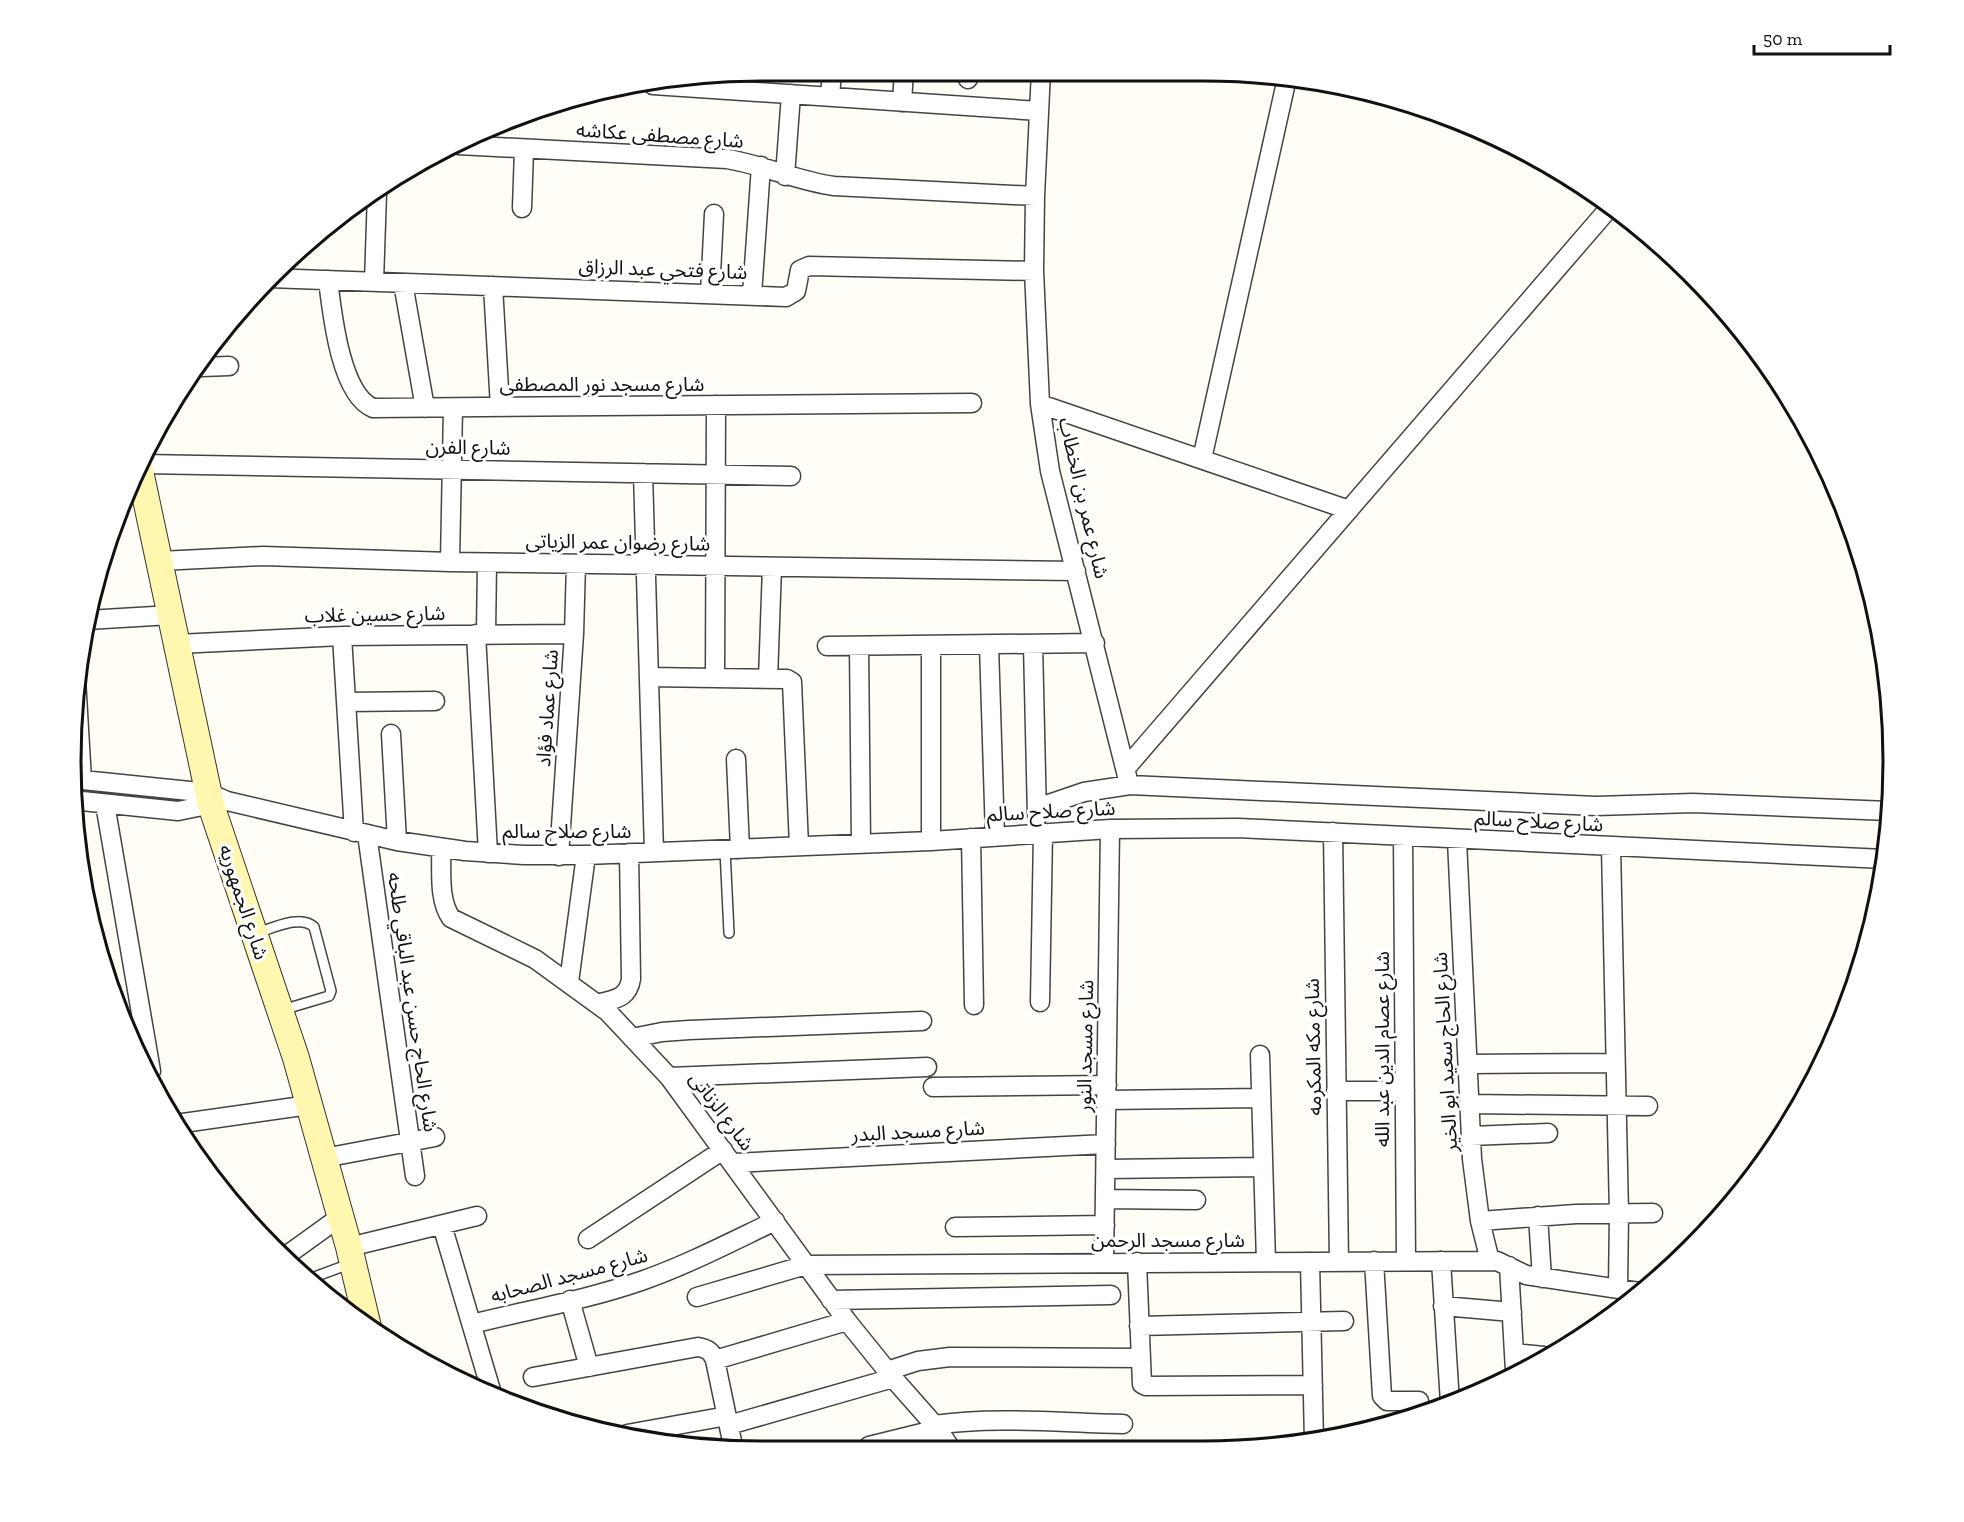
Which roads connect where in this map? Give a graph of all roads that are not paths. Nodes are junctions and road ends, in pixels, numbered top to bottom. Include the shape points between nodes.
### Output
1 (831, 81) edge
2 (903, 81) edge
3 (1040, 81) edge
4 (1285, 86) edge
5 (676, 87) edge
6 (791, 94) junction
7 (830, 97) junction
8 (902, 102) junction
9 (1039, 111) junction
10 (471, 146) edge
11 (524, 150) junction
12 (761, 166) junction
13 (785, 176) junction
14 (1035, 196) junction
15 (377, 200) edge
16 (522, 208) dead end
17 (1605, 213) edge
18 (714, 214) dead end
19 (1034, 272) junction
20 (282, 278) edge
21 (328, 280) junction
22 (375, 282) junction
23 (404, 283) junction
24 (493, 286) junction
25 (710, 294) junction
26 (752, 295) junction
27 (230, 366) dead end
28 (208, 367) edge
29 (972, 403) dead end
30 (1040, 404) junction
31 (716, 405) junction
32 (501, 407) junction
33 (425, 408) junction
34 (453, 408) junction
35 (1202, 459) junction
36 (147, 470) edge
37 (452, 470) junction
38 (643, 473) junction
39 (715, 474) junction
40 (791, 476) dead end
41 (143, 479) edge
42 (1349, 510) junction
43 (160, 561) junction
44 (450, 562) junction
45 (487, 563) junction
46 (576, 564) junction
47 (646, 565) junction
48 (715, 566) junction
49 (772, 567) junction
50 (1076, 571) junction
51 (171, 615) junction
52 (96, 619) edge
53 (481, 633) junction
54 (574, 634) junction
55 (342, 636) junction
56 (1095, 643) junction
57 (177, 644) junction
58 (1033, 644) junction
59 (931, 645) junction
60 (989, 645) junction
61 (827, 646) dead end
62 (859, 646) junction
63 (649, 677) junction
64 (715, 678) junction
65 (768, 679) junction
66 (435, 701) dead end
67 (346, 702) junction
68 (392, 734) dead end
69 (736, 759) dead end
70 (1128, 777) junction
71 (81, 781) edge
72 (216, 799) junction
73 (82, 801) edge
74 (105, 804) junction
75 (1037, 808) junction
76 (1881, 811) edge
77 (1110, 830) junction
78 (1333, 832) junction
79 (360, 833) junction
80 (1040, 833) junction
81 (1403, 836) junction
82 (995, 837) junction
83 (971, 838) junction
84 (1457, 840) junction
85 (397, 841) junction
86 (931, 841) junction
87 (861, 844) junction
88 (799, 846) junction
89 (1611, 847) junction
90 (441, 848) junction
91 (733, 849) junction
92 (654, 852) junction
93 (488, 853) junction
94 (629, 853) junction
95 (560, 855) junction
96 (586, 855) junction
97 (1875, 860) edge
98 (254, 933) junction
99 (729, 933) dead end
100 (569, 982) junction
101 (1040, 1002) dead end
102 (597, 1004) junction
103 (974, 1005) dead end
104 (280, 1011) junction
105 (922, 1021) dead end
106 (632, 1038) junction
107 (1260, 1055) dead end
108 (148, 1056) edge
109 (1615, 1063) junction
110 (1468, 1064) junction
111 (927, 1067) dead end
112 (669, 1077) junction
113 (933, 1087) dead end
114 (1405, 1090) junction
115 (1336, 1091) junction
116 (1107, 1092) junction
117 (1261, 1098) junction
118 (1470, 1104) junction
119 (309, 1105) junction
120 (1616, 1106) junction
121 (1648, 1106) dead end
122 (186, 1123) edge
123 (1548, 1133) dead end
124 (435, 1137) dead end
125 (1471, 1137) junction
126 (410, 1142) junction
127 (1106, 1144) junction
128 (728, 1156) junction
129 (324, 1158) junction
130 (1263, 1167) junction
131 (1106, 1169) junction
132 (415, 1176) dead end
133 (1105, 1199) junction
134 (1196, 1200) dead end
135 (1653, 1213) dead end
136 (1619, 1214) junction
137 (477, 1216) dead end
138 (1538, 1216) junction
139 (340, 1217) junction
140 (775, 1221) junction
141 (1480, 1221) junction
142 (442, 1225) junction
143 (1105, 1225) junction
144 (955, 1227) dead end
145 (588, 1239) dead end
146 (291, 1252) edge
147 (350, 1255) junction
148 (1406, 1261) junction
149 (1441, 1261) junction
150 (1490, 1261) junction
151 (1137, 1262) junction
152 (1266, 1262) junction
153 (1310, 1262) junction
154 (1339, 1262) junction
155 (1374, 1262) junction
156 (1104, 1263) junction
157 (807, 1265) junction
158 (1509, 1266) junction
159 (316, 1275) edge
160 (1542, 1278) junction
161 (1618, 1289) junction
162 (1629, 1291) edge
163 (1111, 1295) dead end
164 (697, 1297) dead end
165 (570, 1300) junction
166 (831, 1300) junction
167 (1443, 1306) junction
168 (1512, 1312) junction
169 (364, 1313) edge
170 (847, 1321) junction
171 (1344, 1321) dead end
172 (1312, 1322) junction
173 (472, 1324) junction
174 (1140, 1326) junction
175 (1141, 1358) junction
176 (715, 1360) junction
177 (1514, 1362) edge
178 (589, 1366) junction
179 (890, 1374) junction
180 (533, 1377) dead end
181 (489, 1384) edge
182 (1313, 1385) junction
183 (1449, 1394) edge
184 (1419, 1401) dead end
185 (728, 1420) junction
186 (1123, 1424) dead end
187 (936, 1427) junction
188 (648, 1431) edge
189 (1314, 1432) edge
190 (732, 1440) edge
191 (887, 1441) edge
192 (946, 1441) edge

1 - 7 street
2 - 8 street
3 - 9 street, شارع عمر بن الخطاب
4 - 35 street
5 - 6 street
6 - 7 street
6 - 13 street
7 - 8 street
8 - 9 street
9 - 14 street, شارع عمر بن الخطاب
10 - 11 street, شارع مصطفى عكاشه
11 - 12 street, شارع مصطفى عكاشه via 727,159
11 - 16 street
12 - 13 street, شارع مصطفى عكاشه
12 - 26 street
13 - 14 street, شارع مصطفى عكاشه via 834,186
14 - 19 street, شارع عمر بن الخطاب
15 - 22 street
17 - 42 street
18 - 25 street
19 - 26 street, شارع فتحي عبد الرزاق via 809,266 800,270 797,287 790,296
19 - 30 street, شارع عمر بن الخطاب
20 - 21 street, شارع فتحي عبد الرزاق
21 - 22 street, شارع فتحي عبد الرزاق
21 - 33 street, شارع مسجد نور المصطفى via 338,342 360,399 373,408
22 - 23 street, شارع فتحي عبد الرزاق
23 - 24 street, شارع فتحي عبد الرزاق
23 - 33 street
24 - 25 street, شارع فتحي عبد الرزاق
24 - 32 street
25 - 26 street, شارع فتحي عبد الرزاق
27 - 28 street
29 - 31 street, شارع مسجد نور المصطفى
30 - 35 street
30 - 50 street, شارع عمر بن الخطاب via 1050,471
31 - 32 street, شارع مسجد نور المصطفى
31 - 39 street
32 - 34 street, شارع مسجد نور المصطفى
33 - 34 street, شارع مسجد نور المصطفى
34 - 37 street
35 - 42 street
36 - 37 street, شارع الفرن
37 - 38 street, شارع الفرن
37 - 44 street
38 - 39 street, شارع الفرن
38 - 47 street
39 - 40 street, شارع الفرن
39 - 48 street
41 - 43 main road, شارع الجمهوريه
42 - 70 street
43 - 44 street, شارع رضوان عمر الزياتى via 263,556
43 - 51 main road, شارع الجمهوريه
44 - 45 street, شارع رضوان عمر الزياتى
45 - 46 street, شارع رضوان عمر الزياتى
45 - 53 street
46 - 47 street, شارع رضوان عمر الزياتى
46 - 54 street, شارع عماد فؤاد
47 - 48 street, شارع رضوان عمر الزياتى
47 - 63 street
48 - 49 street, شارع رضوان عمر الزياتى
48 - 64 street
49 - 50 street, شارع رضوان عمر الزياتى
49 - 65 street
50 - 56 street, شارع عمر بن الخطاب
51 - 52 street
51 - 57 main road, شارع الجمهوريه
53 - 54 street, شارع حسين غلاب
53 - 55 street, شارع حسين غلاب
53 - 93 street
54 - 95 street, شارع عماد فؤاد
55 - 57 street, شارع حسين غلاب
55 - 67 street, شارع الحاج حسن عبد الباقي طلحه
56 - 58 street
56 - 70 street, شارع عمر بن الخطاب
57 - 72 main road, شارع الجمهوريه
58 - 60 street
58 - 75 street
59 - 60 street
59 - 62 street
59 - 86 street
60 - 82 street
61 - 62 street
62 - 87 street
63 - 64 street
63 - 92 street
64 - 65 street
65 - 88 street via 791,680 794,684
66 - 67 street
67 - 79 street, شارع الحاج حسن عبد الباقي طلحه
68 - 85 street
69 - 91 street
70 - 75 street
70 - 76 street via 1596,806 1693,803
71 - 72 street, شارع صلاح سالم
72 - 74 street via 178,811
72 - 79 street, شارع صلاح سالم
72 - 98 main road, شارع الجمهوريه
73 - 74 street
74 - 108 street
75 - 80 street
77 - 78 street, شارع صلاح سالم via 1238,828
77 - 80 street, شارع صلاح سالم
77 - 116 street, شارع مسجد النور
78 - 81 street, شارع صلاح سالم
78 - 115 street, شارع مكه المكرمه
79 - 85 street, شارع صلاح سالم
79 - 126 street, شارع الحاج حسن عبد الباقي طلحه
80 - 82 street, شارع صلاح سالم
80 - 101 street
81 - 84 street, شارع صلاح سالم
81 - 114 street, شارع عصام الدين عبد الله
82 - 83 street, شارع صلاح سالم
83 - 86 street, شارع صلاح سالم
83 - 103 street
84 - 89 street, شارع صلاح سالم
84 - 110 street, شارع الحاج سعيد ابو الخير
85 - 90 street, شارع صلاح سالم
86 - 87 street, شارع صلاح سالم
87 - 88 street, شارع صلاح سالم
88 - 91 street, شارع صلاح سالم
89 - 97 street, شارع صلاح سالم
89 - 109 street
90 - 93 street, شارع صلاح سالم
90 - 100 street, شارع الزناتى via 443,899 451,918 535,959
91 - 92 street, شارع صلاح سالم
91 - 99 lane
92 - 94 street, شارع صلاح سالم
93 - 95 street, شارع صلاح سالم
94 - 96 street, شارع صلاح سالم
94 - 102 street via 629,989 624,995
95 - 96 street, شارع صلاح سالم
96 - 100 street
98 - 104 main road, شارع الجمهوريه
98 - 104 lane via 300,921 314,927 331,991 329,996
100 - 102 street, شارع الزناتى
102 - 106 street, شارع الزناتى
104 - 119 main road, شارع الجمهوريه
105 - 106 street via 689,1030
106 - 112 street, شارع الزناتى
107 - 117 street
109 - 110 street
109 - 120 street
110 - 118 street, شارع الحاج سعيد ابو الخير
111 - 112 street
112 - 128 street, شارع الزناتى
113 - 116 street
114 - 115 street
114 - 148 street, شارع عصام الدين عبد الله
115 - 154 street, شارع مكه المكرمه
116 - 117 street
116 - 127 street, شارع مسجد النور
117 - 130 street
118 - 120 street
118 - 125 street, شارع الحاج سعيد ابو الخير
119 - 122 street
119 - 129 main road, شارع الجمهوريه
120 - 121 street
120 - 136 street
123 - 125 street
124 - 126 street
125 - 141 street, شارع الحاج سعيد ابو الخير
126 - 129 street
126 - 132 street, شارع الحاج حسن عبد الباقي طلحه
127 - 128 street, شارع مسجد البدر
127 - 131 street, شارع مسجد النور
128 - 140 street, شارع الزناتى
128 - 145 street
129 - 139 main road, شارع الجمهوريه
130 - 131 street
130 - 152 street
131 - 133 street, شارع مسجد النور
133 - 134 street
133 - 143 street, شارع مسجد النور
135 - 136 street
136 - 138 street
136 - 161 street
137 - 142 street
138 - 141 street
138 - 160 street
139 - 146 street
139 - 147 main road, شارع الجمهوريه
140 - 157 street, شارع الزناتى
140 - 165 street, شارع مسجد الصحابه via 641,1281
141 - 150 street, شارع الحاج سعيد ابو الخير
142 - 147 street
142 - 173 street
143 - 144 street
143 - 156 street, شارع مسجد النور
147 - 159 lane
147 - 169 main road, شارع الجمهوريه
148 - 149 street, شارع مسجد الرحمن
148 - 155 street, شارع مسجد الرحمن
149 - 150 street, شارع مسجد الرحمن
149 - 167 street
150 - 158 street, شارع مسجد الرحمن
151 - 152 street, شارع مسجد الرحمن
151 - 156 street, شارع مسجد الرحمن
151 - 174 street
152 - 153 street, شارع مسجد الرحمن
153 - 154 street, شارع مسجد الرحمن
153 - 172 street
154 - 155 street, شارع مسجد الرحمن
155 - 184 street via 1382,1396 1387,1401
156 - 157 street, شارع مسجد الرحمن
157 - 164 street, شارع مسجد الرحمن
157 - 166 street, شارع الزناتى
158 - 160 street, شارع مسجد الرحمن via 1518,1273
158 - 168 street
160 - 161 street, شارع مسجد الرحمن
161 - 162 street, شارع مسجد الرحمن
163 - 166 street
165 - 173 street, شارع مسجد الصحابه
165 - 178 street
166 - 170 street, شارع الزناتى
167 - 168 street
167 - 183 street
168 - 177 street
170 - 176 street
170 - 179 street, شارع الزناتى
171 - 172 street
172 - 174 street
172 - 182 street
173 - 181 street
174 - 175 street
175 - 179 street via 950,1357 918,1361
175 - 182 street via 1144,1385
176 - 178 street via 707,1348 698,1347
176 - 185 street
178 - 180 street
179 - 185 street
179 - 187 street, شارع الزناتى
182 - 189 street
185 - 188 street
185 - 190 street
186 - 187 street via 958,1421
187 - 191 street
187 - 192 street, شارع الزناتى

